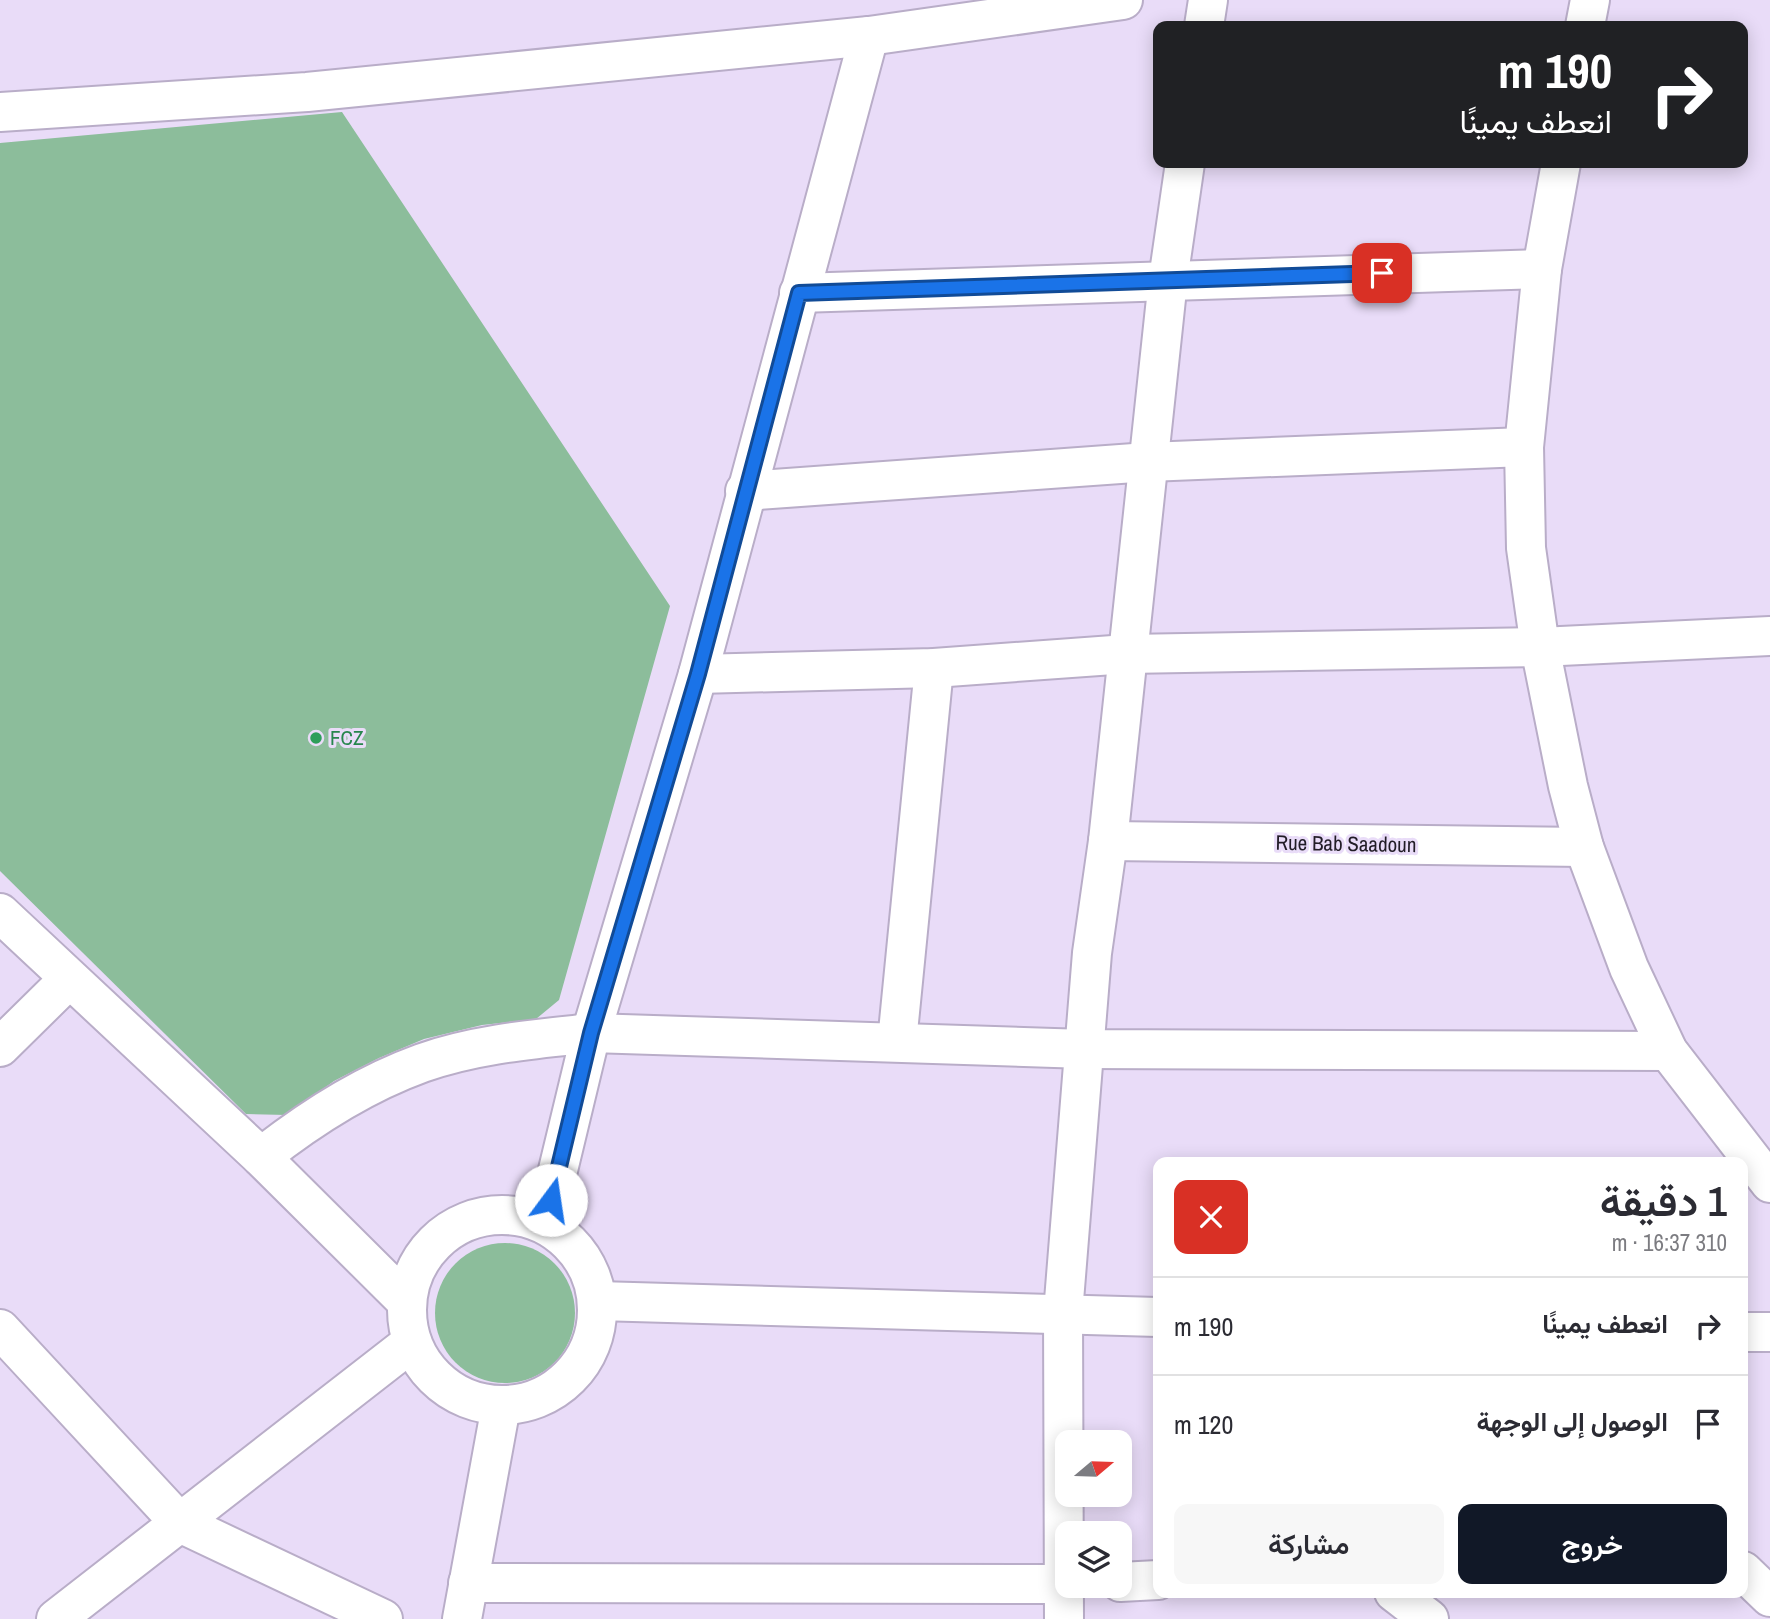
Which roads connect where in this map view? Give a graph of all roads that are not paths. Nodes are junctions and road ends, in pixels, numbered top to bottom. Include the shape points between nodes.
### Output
1 (1123, 0) edge
2 (1208, 0) edge
3 (1590, 0) edge
4 (1205, 21) edge
5 (1587, 21) edge
6 (869, 36) junction
7 (0, 111) edge
8 (1184, 168) edge
9 (1560, 168) edge
10 (1542, 269) junction
11 (1168, 280) junction
12 (799, 293) junction
13 (1524, 447) junction
14 (1148, 462) junction
15 (745, 491) junction
16 (1770, 636) edge
17 (1540, 647) junction
18 (1127, 654) junction
19 (934, 668) junction
20 (698, 674) junction
21 (1108, 841) junction
22 (1584, 847) junction
23 (0, 912) edge
24 (69, 979) junction
25 (591, 1033) junction
26 (897, 1042) junction
27 (0, 1047) edge
28 (1085, 1049) junction
29 (1668, 1051) junction
30 (261, 1157) junction
31 (1770, 1182) edge
32 (545, 1224) junction
33 (598, 1301) junction
34 (407, 1302) junction
35 (1063, 1313) junction
36 (1153, 1317) edge
37 (0, 1329) edge
38 (1748, 1332) edge
39 (1770, 1332) edge
40 (412, 1342) junction
41 (501, 1406) junction
42 (1064, 1521) edge
43 (180, 1523) junction
44 (1748, 1576) edge
45 (1153, 1580) edge
46 (1132, 1581) edge
47 (1055, 1596) edge
48 (1770, 1597) edge
49 (1402, 1598) edge
50 (465, 1601) edge
51 (56, 1619) edge
52 (383, 1619) edge
53 (1429, 1619) edge

1 - 6 street
2 - 4 street
3 - 5 street
6 - 7 street via 307,92
6 - 12 street
8 - 11 street
9 - 10 street
10 - 11 street
10 - 13 street
11 - 12 street
11 - 14 street
12 - 15 street
13 - 14 street
13 - 17 street via 1526,548
14 - 15 street
14 - 18 street
15 - 20 street
16 - 17 street
17 - 18 street
17 - 22 street
18 - 19 street
18 - 21 street
19 - 20 street
19 - 26 street
20 - 25 street
21 - 22 street, Rue Bab Saadoun
21 - 28 street via 1092,953
22 - 29 street via 1629,968
23 - 24 street
24 - 27 street
24 - 30 street
25 - 26 street
25 - 30 street via 424,1062 296,1129
25 - 32 street
26 - 28 street
28 - 29 street
28 - 35 street
29 - 31 street
30 - 34 street
32 - 33 street via 571,1243 589,1269
32 - 34 street via 505,1215 484,1216 455,1227 431,1246 414,1272
33 - 35 street
33 - 41 street via 596,1333 583,1362 561,1386 533,1401
34 - 40 street
35 - 36 street
35 - 42 street
37 - 43 street
38 - 39 street
40 - 41 street via 422,1362 443,1385 470,1400
40 - 43 street
41 - 50 street
43 - 51 street
43 - 52 street
44 - 48 street
45 - 46 street
47 - 50 street
49 - 53 street

